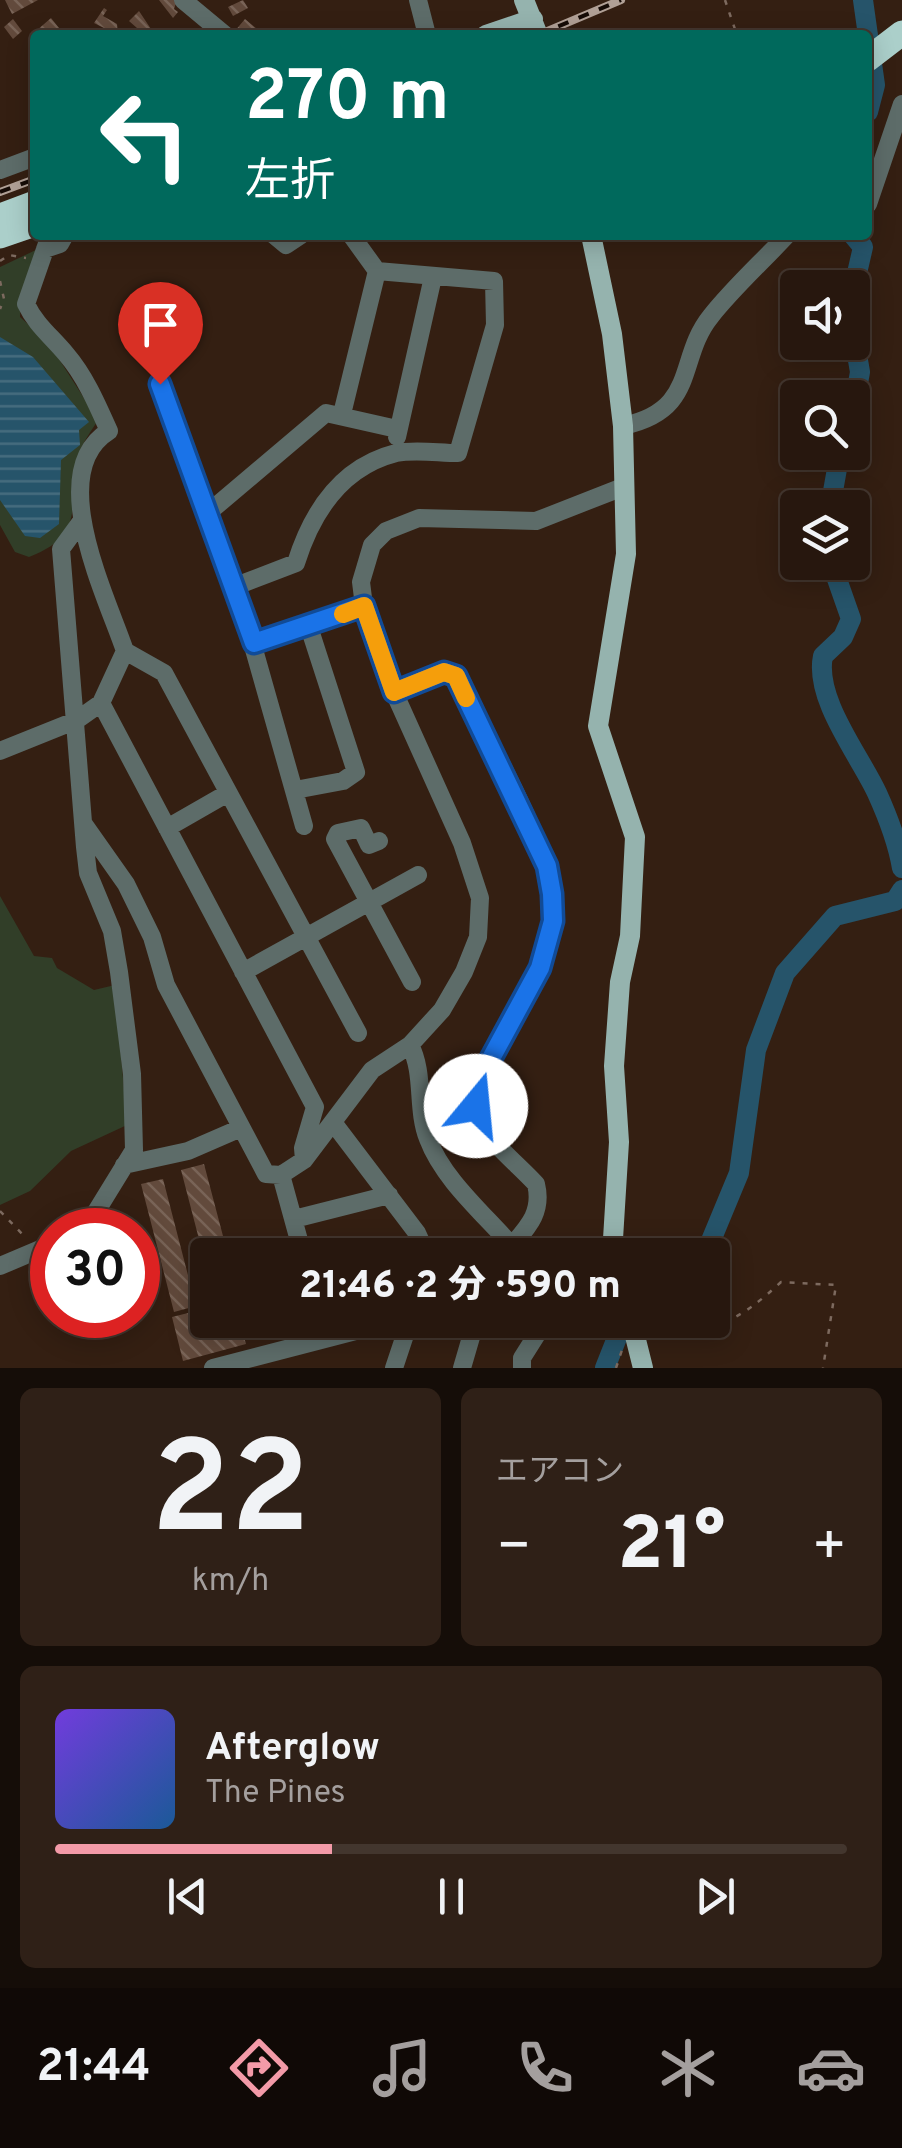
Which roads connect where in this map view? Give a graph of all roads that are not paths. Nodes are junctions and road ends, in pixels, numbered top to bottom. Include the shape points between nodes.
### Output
1 (183, 0) edge
2 (418, 0) edge
3 (531, 18) edge
4 (219, 30) edge
5 (425, 30) edge
6 (499, 30) edge
7 (902, 33) edge
8 (902, 54) edge
9 (872, 56) edge
10 (872, 76) edge
11 (902, 104) edge
12 (30, 159) edge
13 (0, 170) edge
14 (872, 192) edge
15 (30, 205) edge
16 (0, 216) edge
17 (30, 226) edge
18 (0, 236) edge
19 (355, 240) edge
20 (593, 240) edge
21 (782, 240) edge
22 (45, 249) edge
23 (377, 271) junction
24 (433, 277) junction
25 (160, 384) dead end
26 (342, 414) junction
27 (622, 426) junction
28 (397, 429) junction
29 (398, 453) junction
30 (623, 487) junction
31 (209, 512) junction
32 (80, 523) junction
33 (236, 586) junction
34 (364, 606) junction
35 (309, 627) junction
36 (254, 643) junction
37 (125, 651) junction
38 (394, 692) junction
39 (100, 703) junction
40 (77, 720) junction
41 (0, 752) edge
42 (295, 790) junction
43 (228, 793) junction
44 (83, 822) junction
45 (304, 826) dead end
46 (167, 828) junction
47 (379, 841) dead end
48 (418, 876) dead end
49 (368, 903) junction
50 (307, 937) junction
51 (243, 972) junction
52 (412, 982) dead end
53 (358, 1033) dead end
54 (410, 1045) junction
55 (335, 1124) junction
56 (241, 1128) junction
57 (304, 1160) junction
58 (124, 1165) junction
59 (281, 1175) junction
60 (389, 1195) junction
61 (98, 1208) edge
62 (294, 1220) junction
63 (299, 1238) edge
64 (418, 1238) edge
65 (499, 1238) edge
66 (519, 1238) edge
67 (610, 1238) edge
68 (30, 1254) edge
69 (0, 1266) edge
70 (295, 1338) edge
71 (404, 1338) edge
72 (471, 1338) edge
73 (535, 1338) edge
74 (634, 1338) edge
75 (213, 1368) edge
76 (394, 1368) edge
77 (462, 1368) edge
78 (522, 1368) edge
79 (642, 1368) edge

1 - 4 street
2 - 5 street
3 - 6 main road
7 - 9 highway
8 - 10 highway
11 - 14 street
12 - 13 street
15 - 16 highway
17 - 18 highway
19 - 23 street
20 - 27 main road
21 - 27 street via 708,318 677,392 649,420
22 - 32 street via 26,304 91,390 109,431 84,456
23 - 24 street
23 - 26 street
24 - 28 street
24 - 29 street via 494,281 494,326 458,454
25 - 31 street
26 - 28 street
26 - 31 street via 326,413
27 - 30 main road
28 - 29 street
29 - 33 street via 360,468 319,506 296,563
30 - 34 street via 536,520 402,522 372,546 361,582
30 - 67 main road via 626,554 598,714 635,837 614,1066 619,1142
31 - 33 street
32 - 37 street
32 - 40 street via 61,549
33 - 36 street
34 - 35 street
34 - 38 street
35 - 36 street
35 - 42 street via 356,772
36 - 42 street
37 - 39 street
37 - 43 street via 164,673
38 - 54 street via 480,898 478,937 464,972
38 - 66 street via 444,672 456,676 547,866 553,921 540,968 476,1092 481,1122 536,1184 532,1224
39 - 40 street
39 - 46 street
40 - 41 street
40 - 44 street
42 - 45 street
43 - 46 street
43 - 50 street
44 - 56 street via 126,884 166,986
44 - 58 street via 88,873 112,931 132,1074 134,1150
46 - 51 street
47 - 49 street via 369,845 362,828 335,839
48 - 49 street
49 - 50 street
49 - 52 street
50 - 51 street
50 - 53 street
51 - 57 street via 315,1107
54 - 55 street via 372,1070
54 - 65 street via 426,1137
55 - 57 street
55 - 60 street
56 - 58 street via 188,1151
56 - 59 street via 266,1174
57 - 59 street
58 - 61 street
59 - 62 street
60 - 62 street
60 - 64 street
62 - 63 street
68 - 69 street
70 - 75 street
71 - 76 street
72 - 77 street
73 - 78 street
74 - 79 main road

